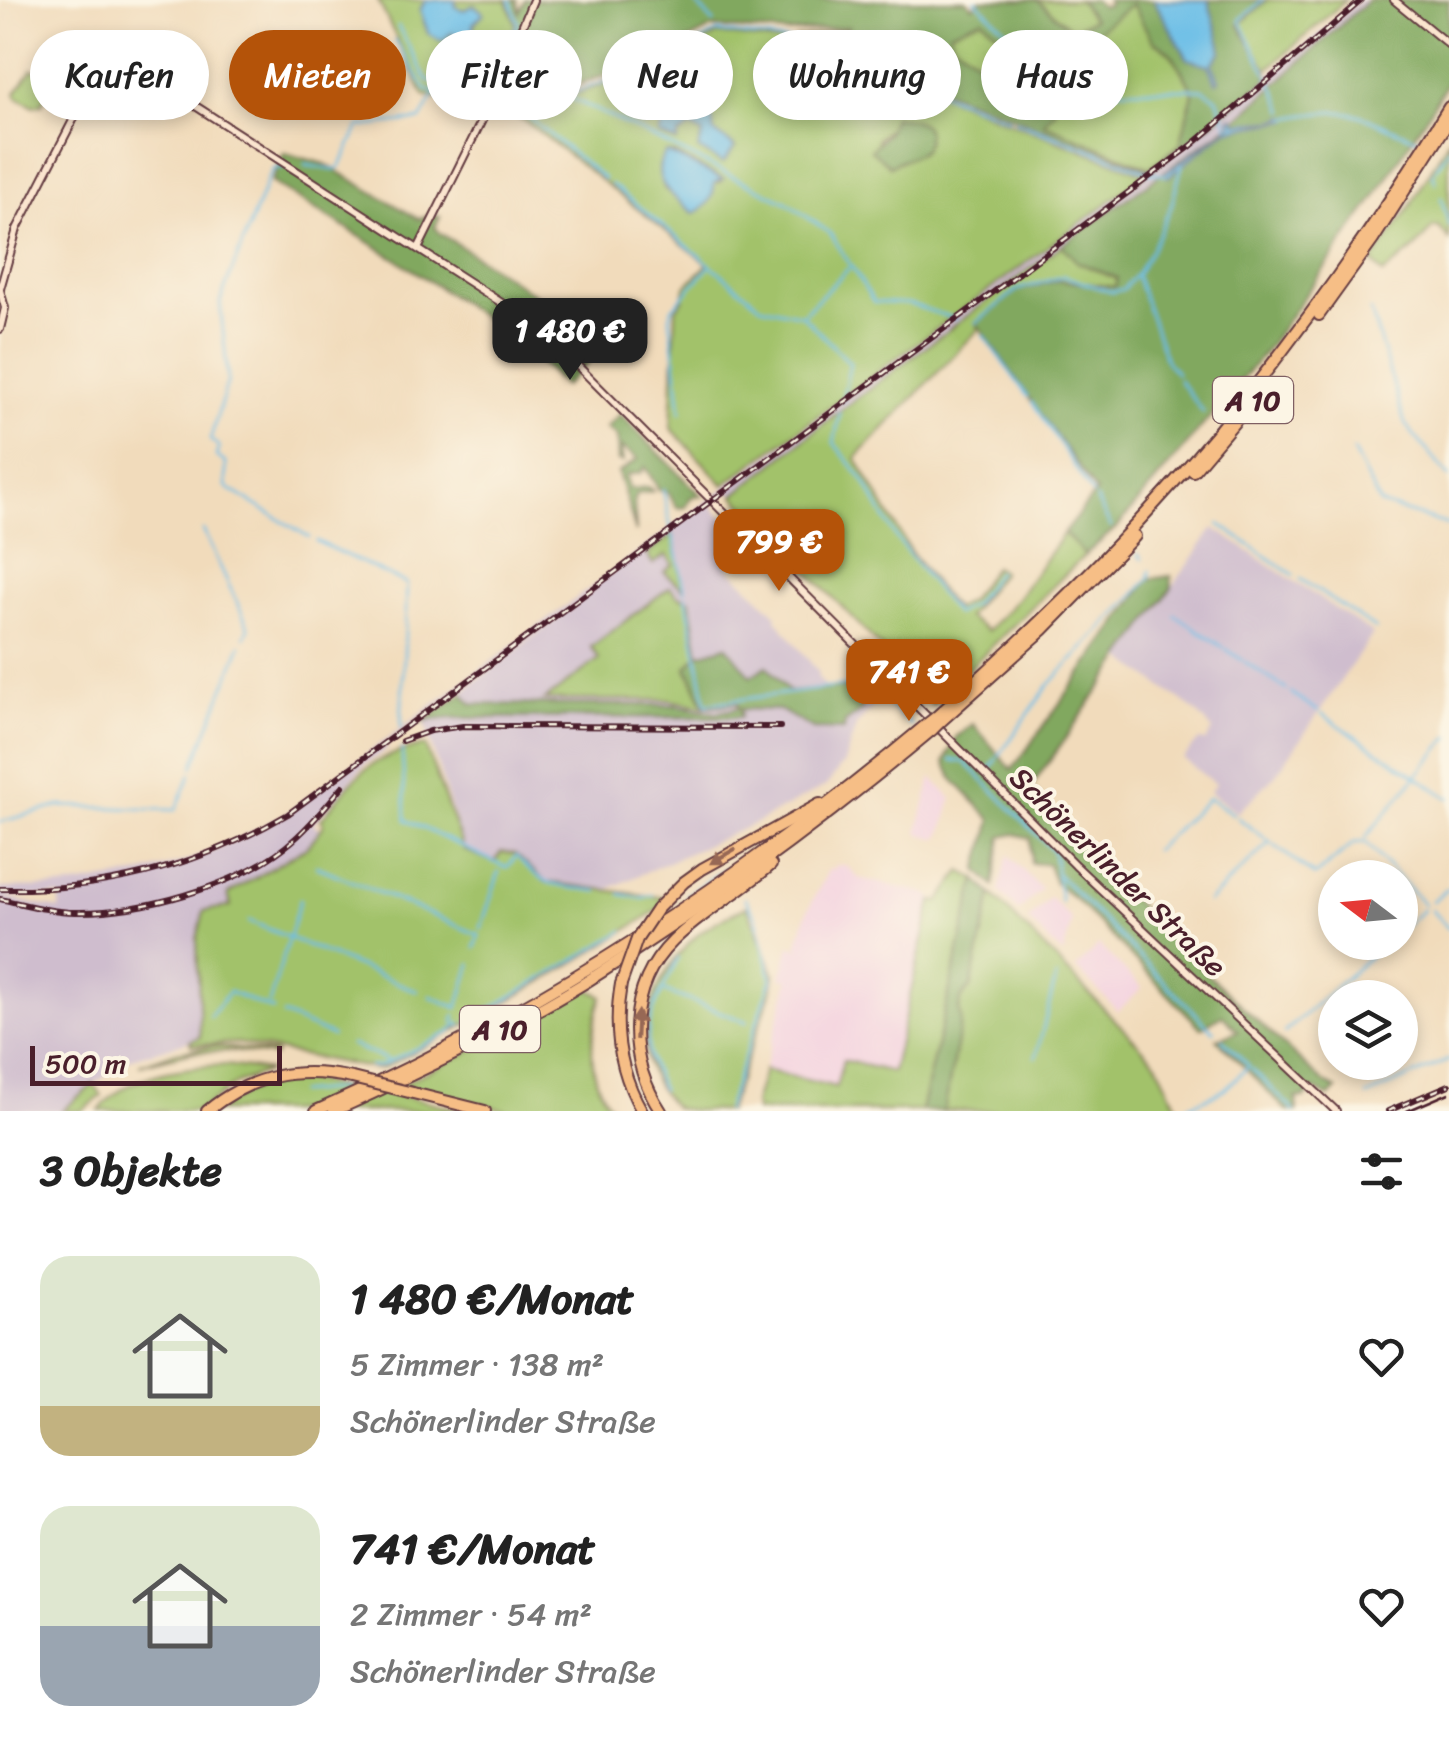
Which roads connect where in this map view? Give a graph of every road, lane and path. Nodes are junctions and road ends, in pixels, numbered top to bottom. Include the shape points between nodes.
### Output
1 (533, 0) edge
2 (1394, 0) edge
3 (1449, 46) edge
4 (1449, 107) edge
5 (1449, 121) edge
6 (1432, 142) junction
7 (419, 248) junction
8 (0, 290) edge
9 (0, 329) edge
10 (934, 723) junction
11 (852, 787) junction
12 (816, 824) junction
13 (206, 1111) edge
14 (316, 1111) edge
15 (334, 1111) edge
16 (485, 1111) edge
17 (642, 1111) edge
18 (661, 1111) edge
19 (1336, 1111) edge

1 - 7 main road
2 - 3 main road
4 - 6 highway, A 10
5 - 6 highway, A 10
6 - 10 highway, A 10 via 1321,312 1214,447 1098,575
7 - 8 main road, Schönerlinder Straße via 172,93 94,90 80,104 17,229
7 - 19 main road, Schönerlinder Straße via 539,326 1075,864
8 - 9 main road
10 - 11 highway, A 10
10 - 12 highway, A 10
11 - 14 highway, A 10 via 721,883 574,977
11 -> 17 highway, bridge via 712,862 657,909 637,939 621,984 618,1042
12 - 15 highway, A 10 via 583,984
18 -> 12 highway via 644,1079 636,1042 637,1009 651,970 681,934
13 - 16 highway, bridge via 243,1087 283,1074 320,1072

